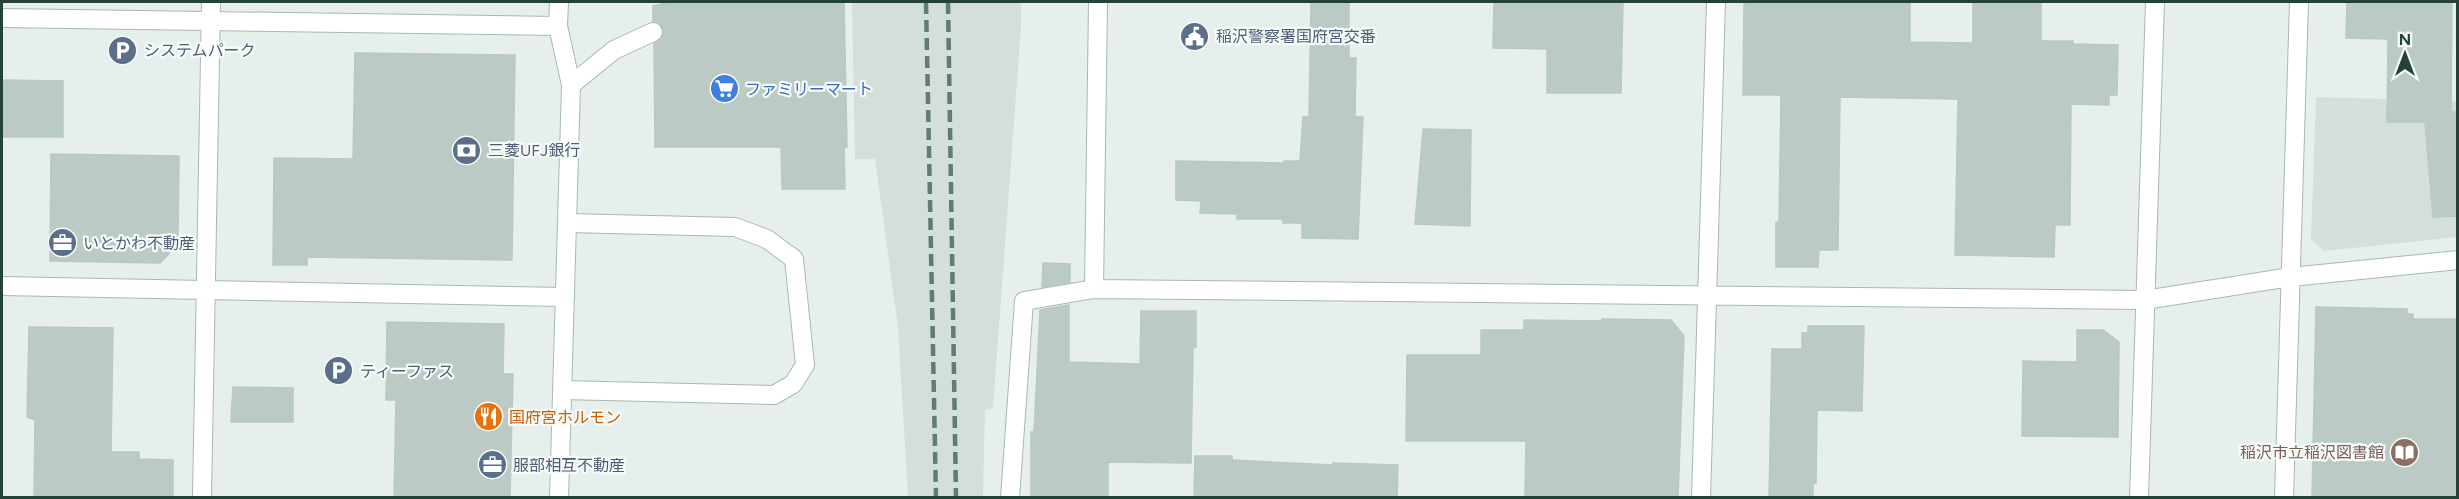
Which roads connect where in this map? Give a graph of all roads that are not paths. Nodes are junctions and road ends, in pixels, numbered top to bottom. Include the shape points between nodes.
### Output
1 (211, 2) edge
2 (559, 2) edge
3 (1098, 2) edge
4 (1716, 2) edge
5 (2155, 2) edge
6 (2299, 2) edge
7 (2, 18) edge
8 (211, 22) junction
9 (558, 26) junction
10 (653, 33) dead end
11 (571, 85) junction
12 (567, 223) junction
13 (2457, 260) edge
14 (2291, 277) junction
15 (2, 286) edge
16 (206, 289) junction
17 (1094, 289) junction
18 (1707, 296) junction
19 (565, 297) junction
20 (2145, 300) junction
21 (562, 390) junction
22 (202, 498) edge
23 (559, 498) edge
24 (1010, 498) edge
25 (1701, 498) edge
26 (2139, 498) edge
27 (2284, 498) edge

1 - 8 street
2 - 9 street
3 - 17 street
4 - 18 street
5 - 20 street
6 - 14 street
7 - 8 street
8 - 9 street
8 - 16 street
9 - 11 street
10 - 11 street via 614,50
11 - 12 street
12 - 19 street
12 - 21 street via 735,227 767,239 794,259 805,365 793,384 774,395
13 - 14 street
14 - 20 street
14 - 27 street
15 - 16 street
16 - 19 street
16 - 22 street
17 - 18 street
17 - 24 street via 1024,301
18 - 20 street
18 - 25 street
19 - 21 street
20 - 26 street
21 - 23 street

